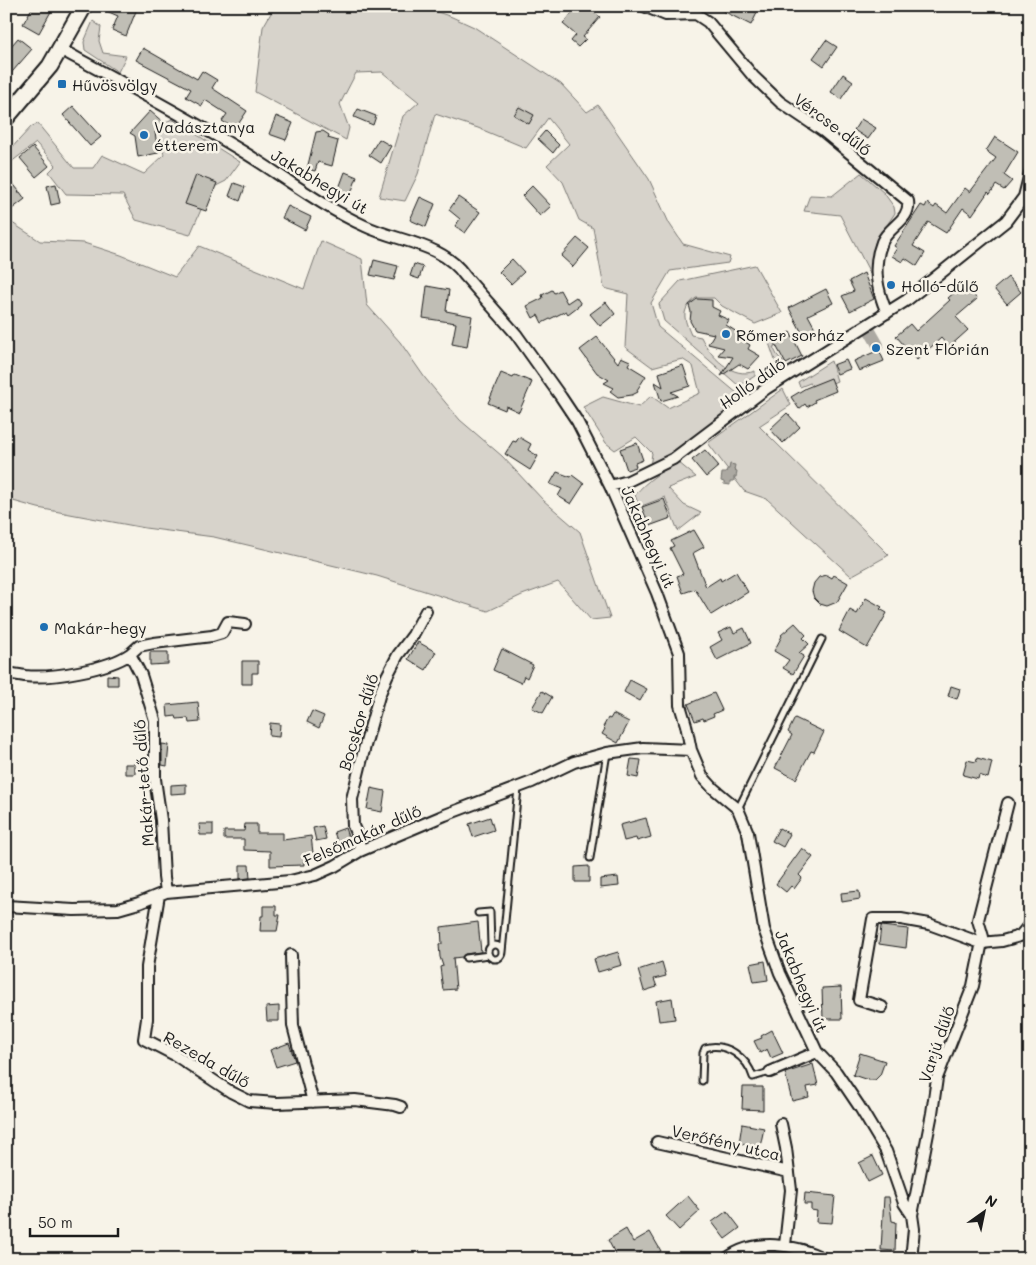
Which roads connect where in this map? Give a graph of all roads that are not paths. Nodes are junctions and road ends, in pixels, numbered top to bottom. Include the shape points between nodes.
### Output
1 (84, 6) edge
2 (644, 6) edge
3 (60, 48) junction
4 (6, 118) edge
5 (1030, 173) edge
6 (1027, 197) edge
7 (887, 313) junction
8 (610, 486) junction
9 (426, 611) dead end
10 (245, 624) dead end
11 (822, 639) dead end
12 (130, 654) junction
13 (6, 672) edge
14 (691, 750) junction
15 (607, 753) junction
16 (518, 787) junction
17 (1008, 803) dead end
18 (738, 809) junction
19 (360, 851) junction
20 (590, 858) dead end
21 (162, 894) junction
22 (6, 906) edge
23 (478, 913) dead end
24 (1030, 924) edge
25 (981, 943) junction
26 (491, 946) junction
27 (502, 952) junction
28 (291, 955) dead end
29 (488, 955) junction
30 (466, 958) dead end
31 (882, 1007) dead end
32 (817, 1052) junction
33 (770, 1072) joint
34 (702, 1081) dead end
35 (312, 1102) junction
36 (401, 1107) dead end
37 (781, 1124) dead end
38 (657, 1142) dead end
39 (789, 1172) junction
40 (912, 1215) junction
41 (785, 1245) junction
42 (726, 1259) edge
43 (825, 1259) edge
44 (911, 1259) edge

1 - 3 main road
2 - 7 street, Vércse dűlő via 666,15 696,14 708,22 753,76 780,102 823,132 908,201 906,215 882,242 876,270
3 - 4 main road via 50,66
3 - 8 street, Jakabhegyi út via 242,151 328,207 367,227 428,247 459,266 516,334 561,397
5 - 6 street, Holló dűlő
6 - 7 street, Holló dűlő via 1006,221
7 - 8 street, Holló dűlő via 767,388 673,459
8 - 14 street, Jakabhegyi út via 658,592 678,653 680,705
9 - 19 street, Bocskor dűlő via 387,676 364,746 352,799 353,826
10 - 12 street via 228,622 222,633 139,646
11 - 18 lane
12 - 13 street via 120,661 81,671 26,676
12 - 21 street, Makár-tető dűlő via 141,675 155,720 155,779 164,877
14 - 15 street, Felsőmakár dűlő via 643,748
14 - 18 street, Jakabhegyi út via 702,776
15 - 16 street, Felsőmakár dűlő via 574,762
15 - 20 lane
16 - 19 street, Felsőmakár dűlő
16 - 27 lane
17 - 25 street, Varjú dűlő via 978,920 983,937
18 - 32 street, Jakabhegyi út via 748,833 764,929 780,973
19 - 21 street, Felsőmakár dűlő via 315,875 290,881
21 - 22 street, Felsőmakár dűlő via 118,909
21 - 35 street, Rezeda dűlő via 147,967 144,1039 249,1101 277,1104
23 - 26 lane via 490,912
24 - 25 street via 1020,936
25 - 31 street via 928,924 901,919 873,920 859,1000
25 - 40 street, Varjú dűlő via 973,986 937,1078
26 - 27 lane via 498,946
26 - 29 lane
27 - 29 lane via 496,959
28 - 35 street via 293,1026
29 - 30 lane
32 - 33 street
32 - 40 street, Jakabhegyi út via 836,1072 872,1126 886,1151 904,1203
33 - 34 lane via 753,1077 743,1059 730,1049 710,1047 703,1053
35 - 36 street, Rezeda dűlő via 355,1100
37 - 39 street
38 - 39 street, Verőfény utca
39 - 41 street via 791,1190
40 - 44 street, Jakabhegyi út
41 - 42 street via 757,1246
41 - 43 street

